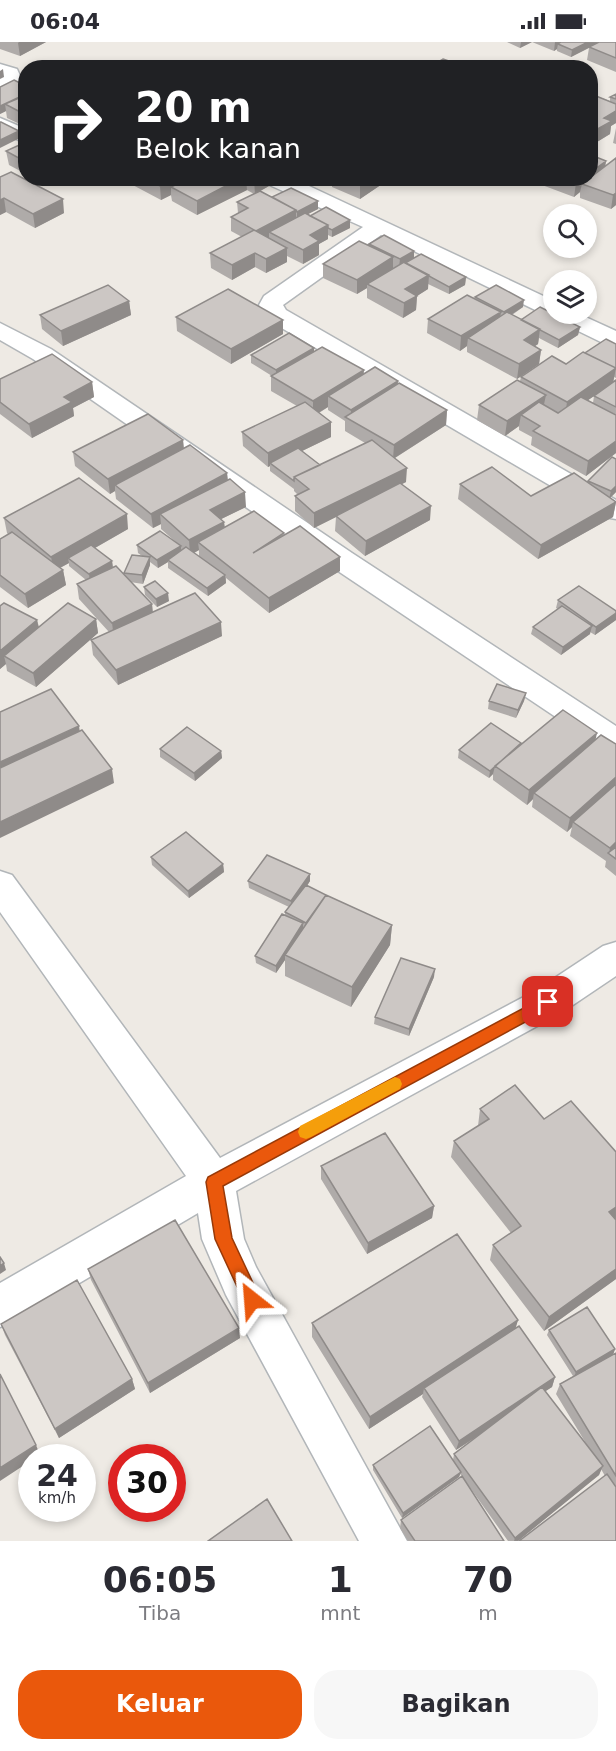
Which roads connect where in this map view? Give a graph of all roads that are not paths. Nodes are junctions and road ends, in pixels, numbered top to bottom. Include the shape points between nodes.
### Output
1 (0, 124) edge
2 (18, 133) edge
3 (291, 186) edge
4 (379, 226) junction
5 (543, 305) edge
6 (582, 324) edge
7 (0, 330) edge
8 (616, 340) edge
9 (614, 511) edge
10 (616, 742) edge
11 (0, 885) edge
12 (616, 957) edge
13 (214, 1182) junction
14 (0, 1306) edge
15 (384, 1541) edge

1 - 2 street
3 - 4 street
4 - 5 street
4 - 9 street via 272,301 277,315
6 - 8 street
7 - 10 street via 42,354
11 - 13 street
12 - 13 street via 548,1002
13 - 14 street
13 - 15 street via 223,1239 241,1281

